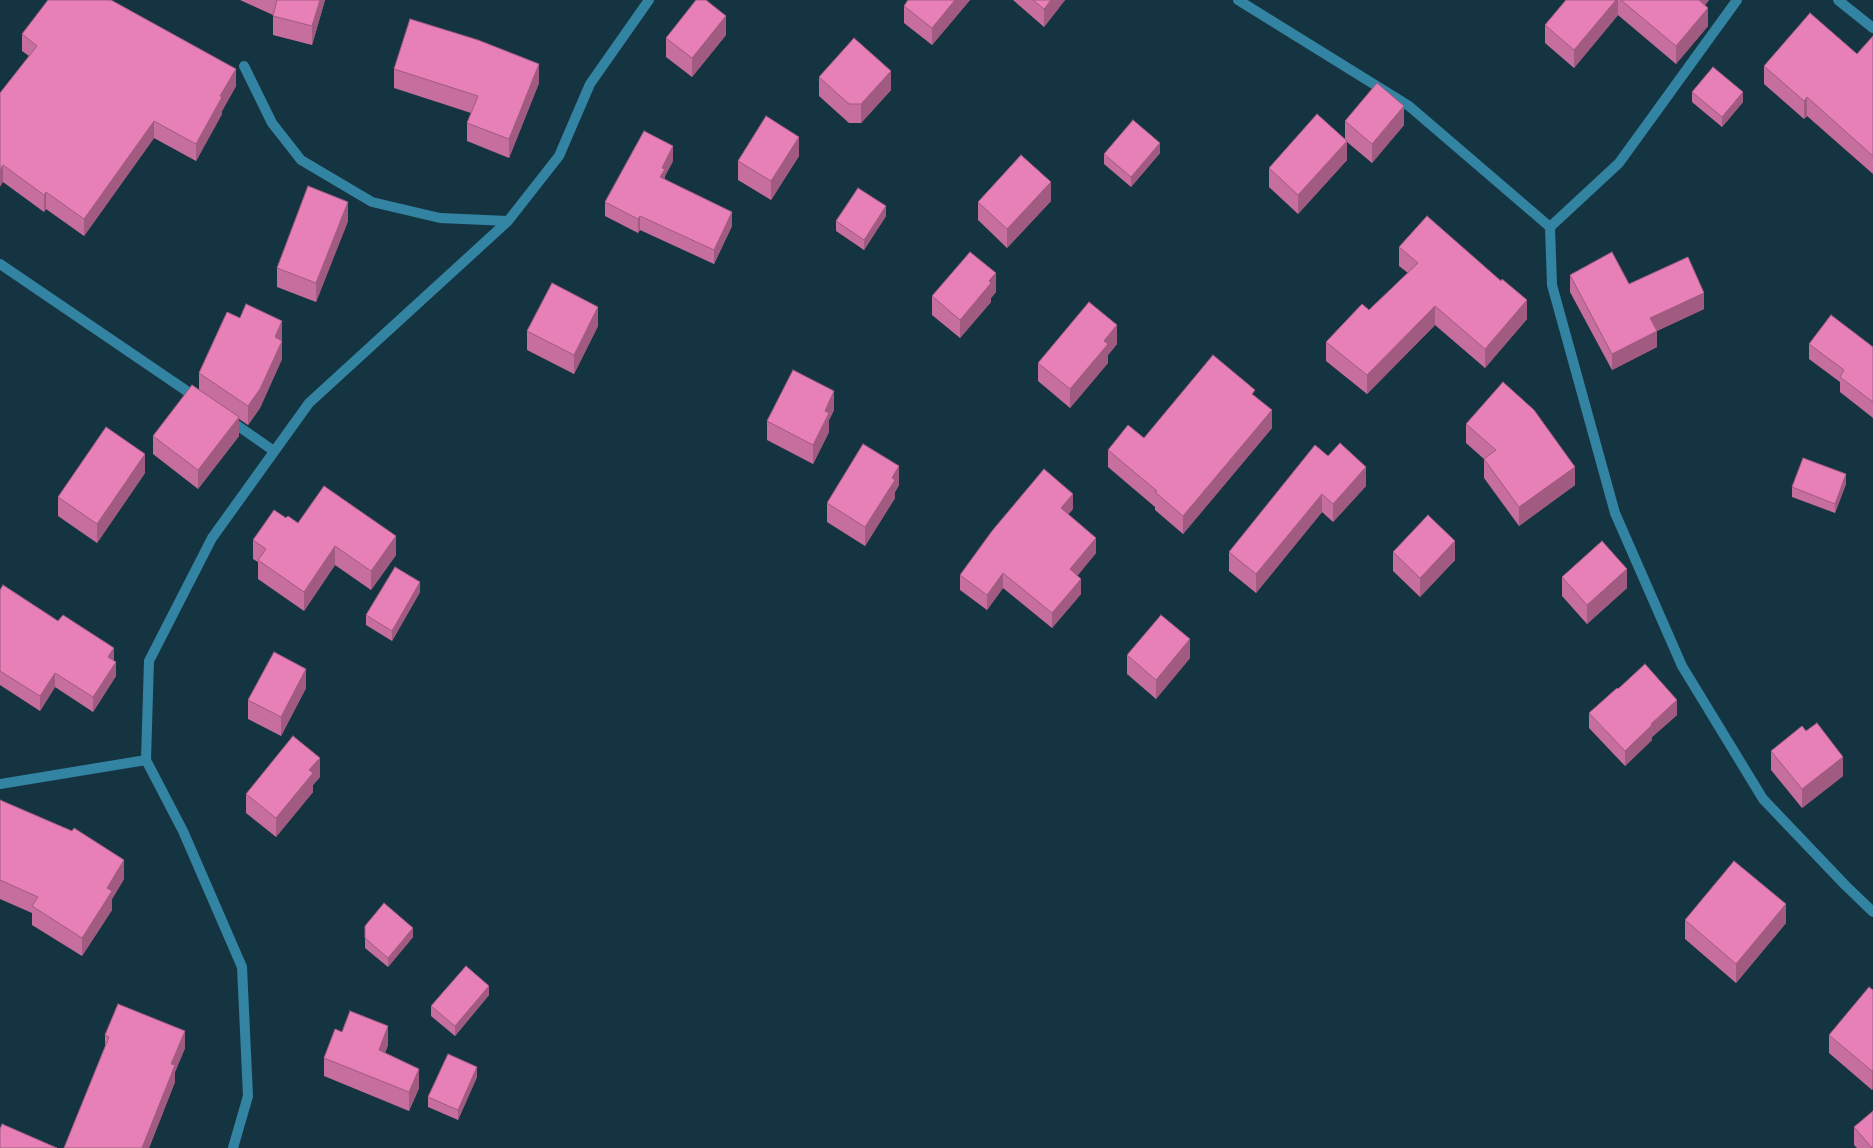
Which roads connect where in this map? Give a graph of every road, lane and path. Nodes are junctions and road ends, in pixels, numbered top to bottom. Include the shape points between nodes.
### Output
1 (649, 0) edge
2 (1238, 0) edge
3 (1737, 0) edge
4 (1838, 0) edge
5 (1873, 28) edge
6 (244, 66) dead end
7 (508, 221) junction
8 (1550, 227) junction
9 (0, 264) edge
10 (202, 401) edge
11 (218, 412) edge
12 (274, 451) junction
13 (146, 760) junction
14 (0, 784) edge
15 (1873, 912) edge
16 (233, 1148) edge

1 - 7 street via 590,84 558,156
2 - 8 street via 1409,106
3 - 8 street via 1619,163
4 - 5 street
6 - 7 street via 272,123 300,160 372,202 440,218
7 - 12 street via 309,403
8 - 15 street via 1552,285 1615,513 1682,666 1764,799
9 - 10 street
11 - 12 street
12 - 13 street via 212,538 150,662
13 - 14 street
13 - 16 street via 184,831 242,967 248,1096

